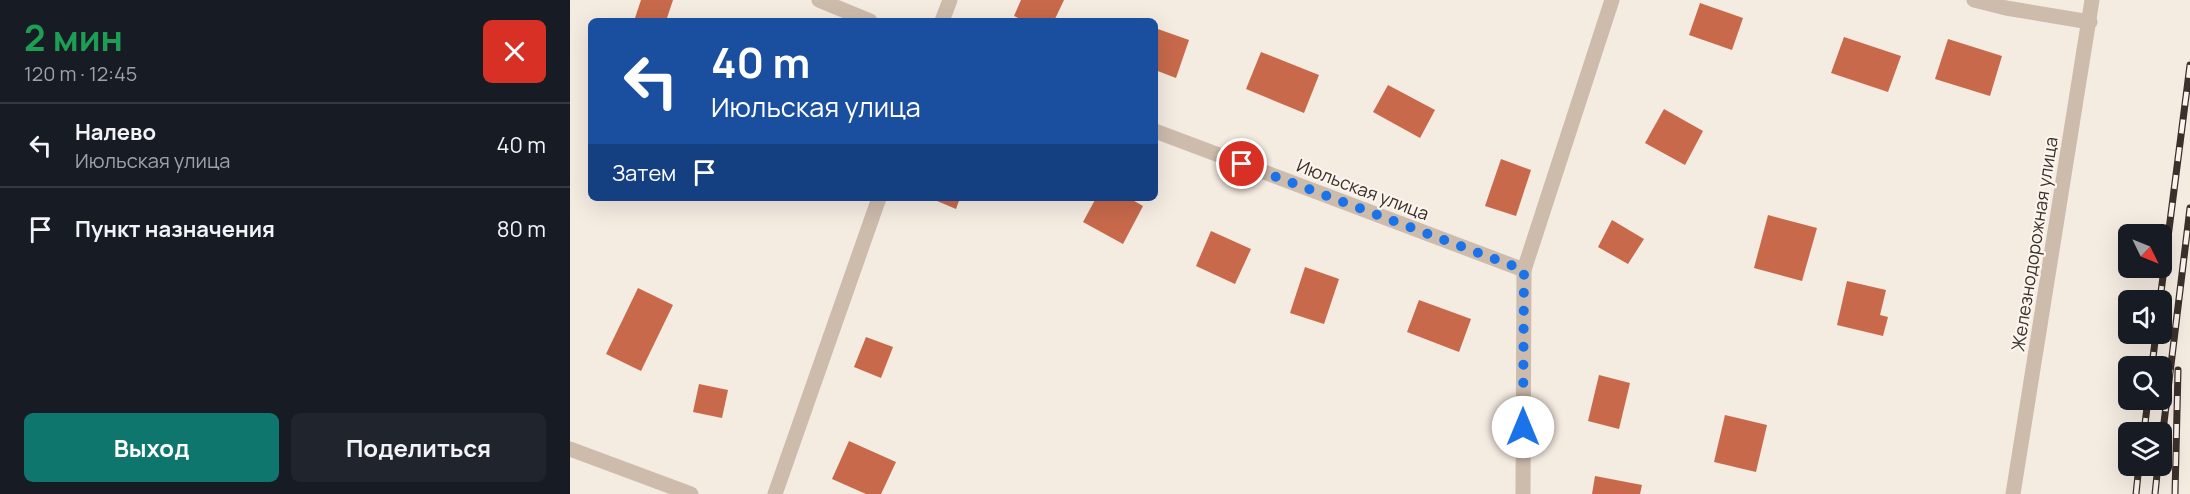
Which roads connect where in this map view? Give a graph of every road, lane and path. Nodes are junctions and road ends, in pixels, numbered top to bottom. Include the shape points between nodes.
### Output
1 (819, 0) edge
2 (950, 0) edge
3 (1612, 0) edge
4 (1974, 0) edge
5 (2092, 0) edge
6 (863, 18) edge
7 (943, 18) edge
8 (2090, 22) junction
9 (1158, 132) edge
10 (878, 201) edge
11 (1524, 270) junction
12 (570, 449) edge
13 (691, 494) edge
14 (774, 494) edge
15 (1523, 494) edge
16 (2013, 494) edge

1 - 6 street
2 - 7 street
3 - 11 street
4 - 8 street
5 - 8 street, Железнодорожная улица
8 - 16 street, Железнодорожная улица
9 - 11 street, Июльская улица
10 - 14 street
11 - 15 street
12 - 13 street

